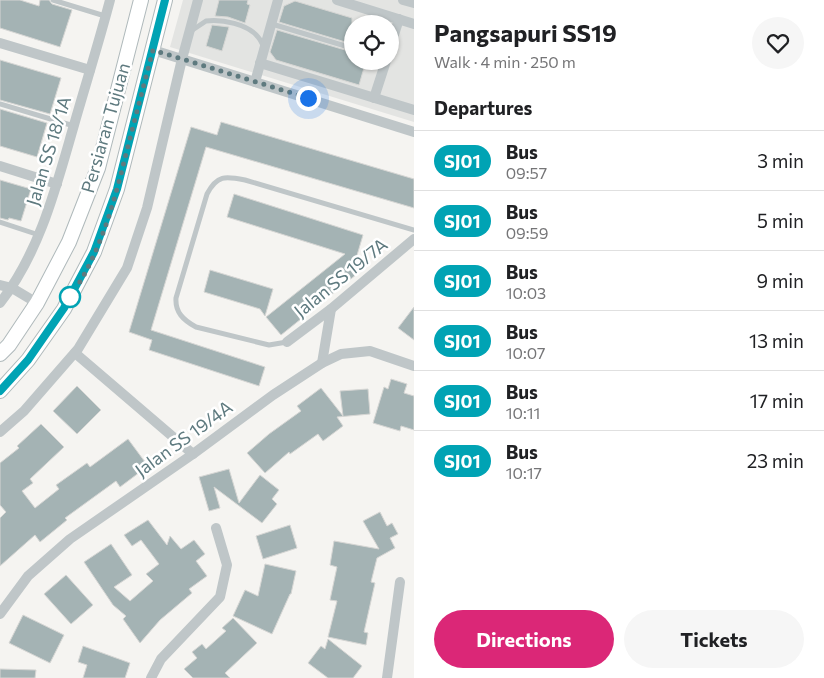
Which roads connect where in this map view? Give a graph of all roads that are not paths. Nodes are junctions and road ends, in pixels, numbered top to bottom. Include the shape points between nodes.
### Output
1 (53, 0) edge
2 (110, 0) edge
3 (141, 0) edge
4 (165, 0) edge
5 (198, 0) edge
6 (278, 0) edge
7 (337, 0) edge
8 (403, 0) edge
9 (414, 3) edge
10 (385, 15) edge
11 (105, 16) junction
12 (399, 19) edge
13 (271, 24) junction
14 (414, 24) edge
15 (189, 34) junction
16 (0, 42) edge
17 (344, 46) edge
18 (264, 49) junction
19 (153, 50) junction
20 (182, 59) junction
21 (260, 63) junction
22 (90, 70) junction
23 (383, 70) edge
24 (255, 82) junction
25 (374, 98) junction
26 (0, 104) edge
27 (414, 110) edge
28 (74, 126) junction
29 (414, 132) edge
30 (0, 166) edge
31 (57, 184) junction
32 (0, 222) edge
33 (414, 230) edge
34 (40, 235) junction
35 (414, 239) edge
36 (0, 285) edge
37 (12, 288) junction
38 (0, 303) edge
39 (37, 303) junction
40 (331, 309) junction
41 (287, 342) joint
42 (75, 353) junction
43 (0, 354) edge
44 (322, 363) junction
45 (414, 366) edge
46 (0, 391) edge
47 (0, 432) edge
48 (193, 454) junction
49 (216, 528) dead end
50 (400, 582) dead end
51 (0, 614) edge
52 (151, 678) edge
53 (387, 678) edge

1 - 11 lane
2 - 11 street, Jalan SS 18/1A
3 - 39 main road, Persiaran Tujuan via 98,168 69,242
4 - 19 main road, Persiaran Tujuan
5 - 15 street
6 - 13 street
7 - 10 street
8 - 9 street
11 - 22 street, Jalan SS 18/1A
12 - 14 street
13 - 17 lane
13 - 18 street
15 - 18 lane via 206,21 220,22 251,31
15 - 20 street
16 - 22 street
18 - 21 street
19 - 20 street
19 - 46 main road, Persiaran Tujuan via 117,189 94,252 64,308 28,360
20 - 24 street
20 - 42 street via 147,208 127,268
21 - 24 street
21 - 25 street
22 - 28 street, Jalan SS 18/1A
23 - 25 street
24 - 29 street
25 - 27 street
26 - 28 lane
28 - 31 street, Jalan SS 18/1A
30 - 31 street
31 - 34 street, Jalan SS 18/1A
32 - 34 lane
33 - 41 lane via 245,180 220,178 212,183 176,298 178,313 196,327 269,345
34 - 37 street, Jalan SS 18/1A
35 - 40 street, Jalan SS 19/7A
36 - 37 street
37 - 38 street, Jalan SS 18/1A
37 - 39 street
39 - 43 main road, Persiaran Tujuan
40 - 41 street, Jalan SS 19/7A
40 - 44 street
42 - 47 street via 24,411
42 - 48 street
44 - 45 street, Jalan SS 19/4A via 341,354 370,351
44 - 48 street, Jalan SS 19/4A
48 - 51 street, Jalan SS 19/4A via 70,539 28,576
49 - 52 street via 227,565 220,597 161,659
50 - 53 street

